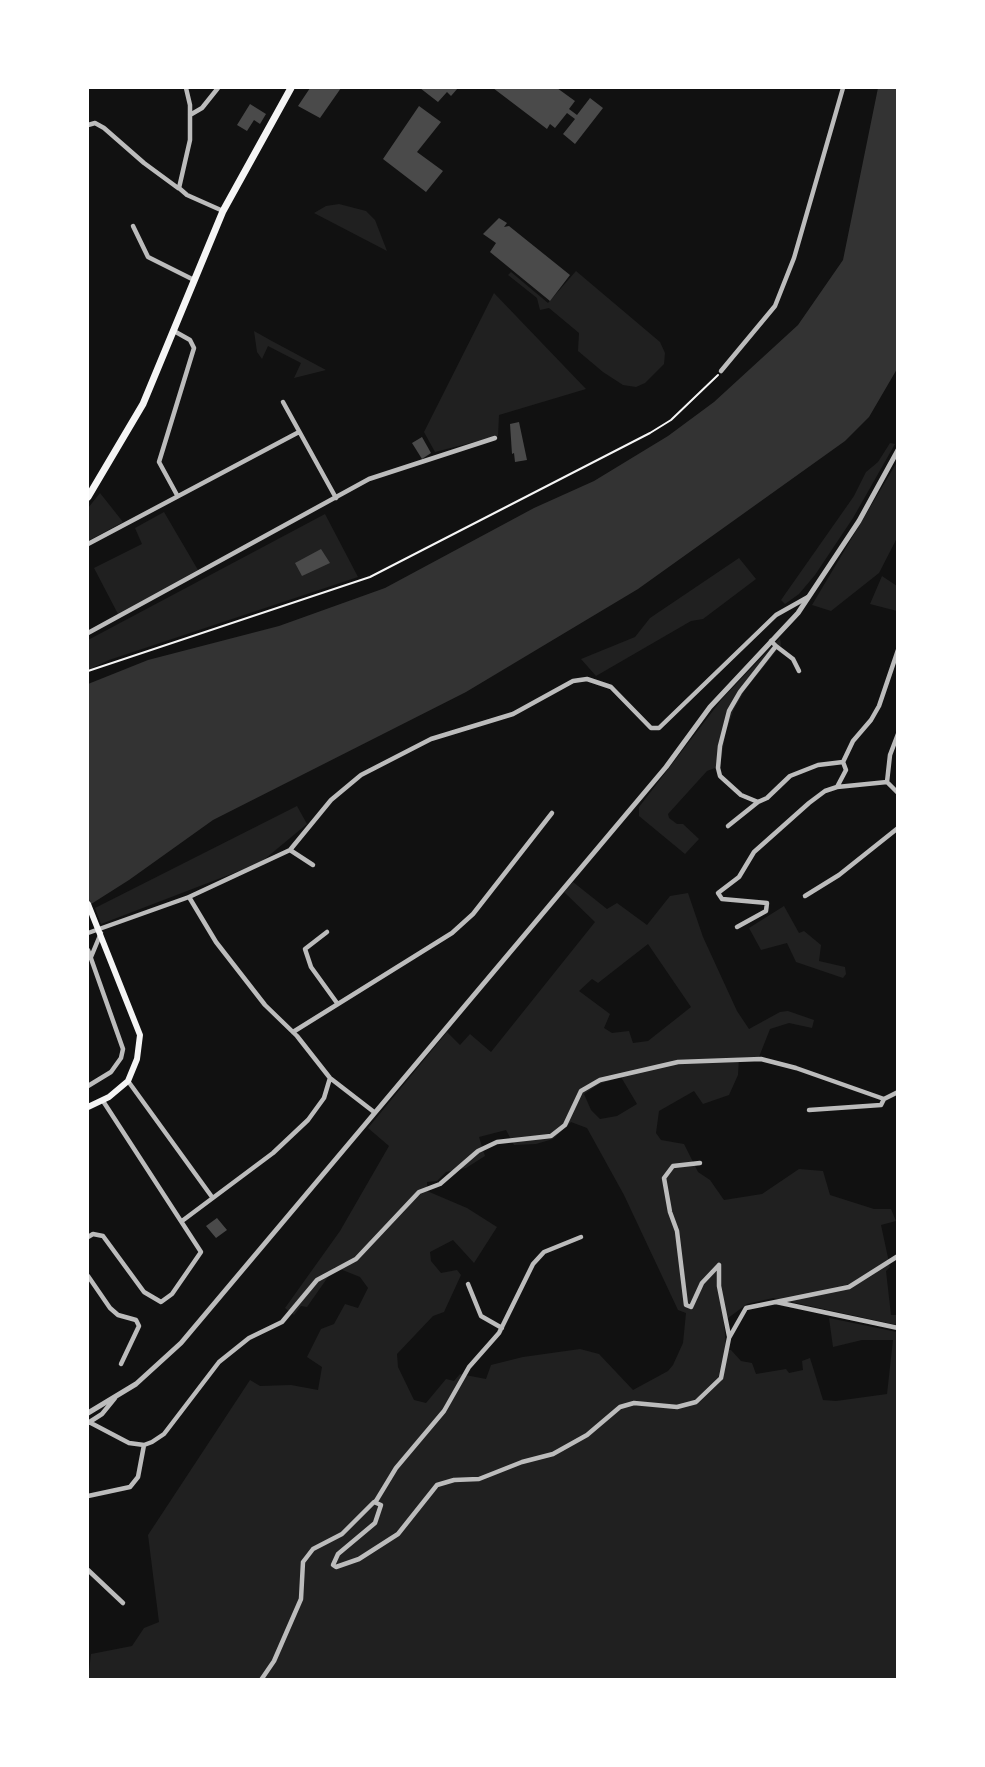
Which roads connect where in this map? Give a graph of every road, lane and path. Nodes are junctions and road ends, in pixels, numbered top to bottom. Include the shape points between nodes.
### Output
1 (186, 88) edge
2 (218, 88) edge
3 (291, 88) edge
4 (843, 88) edge
5 (191, 115) junction
6 (88, 125) edge
7 (179, 188) junction
8 (223, 211) junction
9 (133, 226) dead end
10 (194, 280) junction
11 (173, 330) junction
12 (721, 372) joint
13 (283, 402) dead end
14 (299, 432) junction
15 (495, 438) dead end
16 (898, 450) edge
17 (177, 495) junction
18 (88, 497) edge
19 (336, 498) junction
20 (88, 544) edge
21 (812, 595) junction
22 (88, 633) edge
23 (774, 644) junction
24 (898, 650) edge
25 (88, 671) edge
26 (799, 671) dead end
27 (898, 734) edge
28 (843, 762) junction
29 (887, 782) junction
30 (837, 786) junction
31 (898, 793) edge
32 (758, 802) junction
33 (552, 813) dead end
34 (728, 826) dead end
35 (898, 828) edge
36 (290, 850) junction
37 (313, 865) dead end
38 (805, 896) dead end
39 (189, 897) junction
40 (88, 904) edge
41 (737, 927) dead end
42 (104, 928) junction
43 (327, 932) dead end
44 (88, 933) edge
45 (88, 950) edge
46 (90, 958) junction
47 (337, 1003) junction
48 (293, 1032) junction
49 (330, 1078) junction
50 (128, 1081) junction
51 (88, 1086) edge
52 (898, 1092) edge
53 (884, 1099) junction
54 (103, 1101) junction
55 (88, 1107) edge
56 (809, 1110) dead end
57 (374, 1112) junction
58 (700, 1163) dead end
59 (212, 1197) junction
60 (182, 1221) junction
61 (88, 1237) edge
62 (581, 1237) dead end
63 (898, 1256) edge
64 (88, 1276) edge
65 (468, 1284) dead end
66 (776, 1302) junction
67 (502, 1328) junction
68 (898, 1328) edge
69 (729, 1338) junction
70 (121, 1364) dead end
71 (115, 1397) junction
72 (88, 1413) edge
73 (88, 1423) edge
74 (144, 1446) junction
75 (88, 1496) edge
76 (376, 1501) junction
77 (88, 1570) edge
78 (123, 1603) dead end
79 (261, 1679) edge

1 - 5 street
2 - 5 street
3 - 8 main road
4 - 12 street via 775,306
5 - 7 street
6 - 7 street via 104,128
7 - 8 street
8 - 10 main road
9 - 10 street via 148,257
10 - 11 main road
11 - 17 street via 194,348 159,462
11 - 18 main road via 143,404
12 - 25 path via 650,433 370,577
13 - 14 street
14 - 17 street
14 - 19 street
15 - 19 street via 369,479
16 - 21 street
17 - 20 street
19 - 22 street
21 - 23 street
21 - 36 street via 776,615 659,728 651,728 611,687 587,679 573,681 513,714 431,739 361,775 331,800
23 - 26 street via 793,659
23 - 32 street via 734,702 719,746 720,776 741,795
23 - 57 street via 710,707 666,767
24 - 28 street via 879,706
27 - 29 street
28 - 30 street via 846,770
28 - 32 street via 790,776
29 - 30 street
29 - 31 street
30 - 41 street via 809,803 754,852 738,877 718,893 722,899 767,903 766,911
32 - 34 street
33 - 47 street via 453,933
35 - 38 street via 839,876
36 - 37 street
36 - 39 street
39 - 42 street
39 - 48 street via 239,972
40 - 50 main road via 140,1035
42 - 44 street
42 - 46 street
43 - 47 street via 305,949 311,967
45 - 46 street
46 - 51 street via 123,1049 111,1072
47 - 48 street
48 - 49 street
49 - 57 street
49 - 59 street via 324,1098 308,1120 273,1153
50 - 54 main road
50 - 59 street
52 - 53 street
53 - 56 street via 881,1105
53 - 74 street via 761,1059 678,1062 600,1080 581,1091 565,1125 551,1136 497,1142 478,1151 440,1184 419,1192 356,1259 317,1280 282,1322 249,1338 219,1362 164,1434
54 - 55 main road
54 - 60 street
57 - 71 street via 181,1343
58 - 69 street via 668,1170 665,1190 677,1231 686,1305 691,1307 702,1283 719,1265
59 - 60 street
60 - 61 street via 201,1252 172,1294 161,1302 144,1292 103,1236
62 - 67 street via 544,1252 533,1264
63 - 66 street via 849,1287
64 - 70 street via 110,1308 136,1320 138,1326
65 - 67 street via 481,1316
66 - 68 street
66 - 69 street via 746,1308
67 - 76 street via 469,1367 444,1411 396,1468
69 - 76 street via 721,1378 696,1402 677,1408 634,1403 553,1454 479,1479 437,1485 398,1534 359,1559 335,1567 338,1554 375,1523 381,1505
71 - 72 street
71 - 73 street
73 - 74 street
74 - 75 street via 138,1477 130,1488
76 - 79 street via 342,1534 313,1549 303,1562 301,1599 274,1661
77 - 78 street

